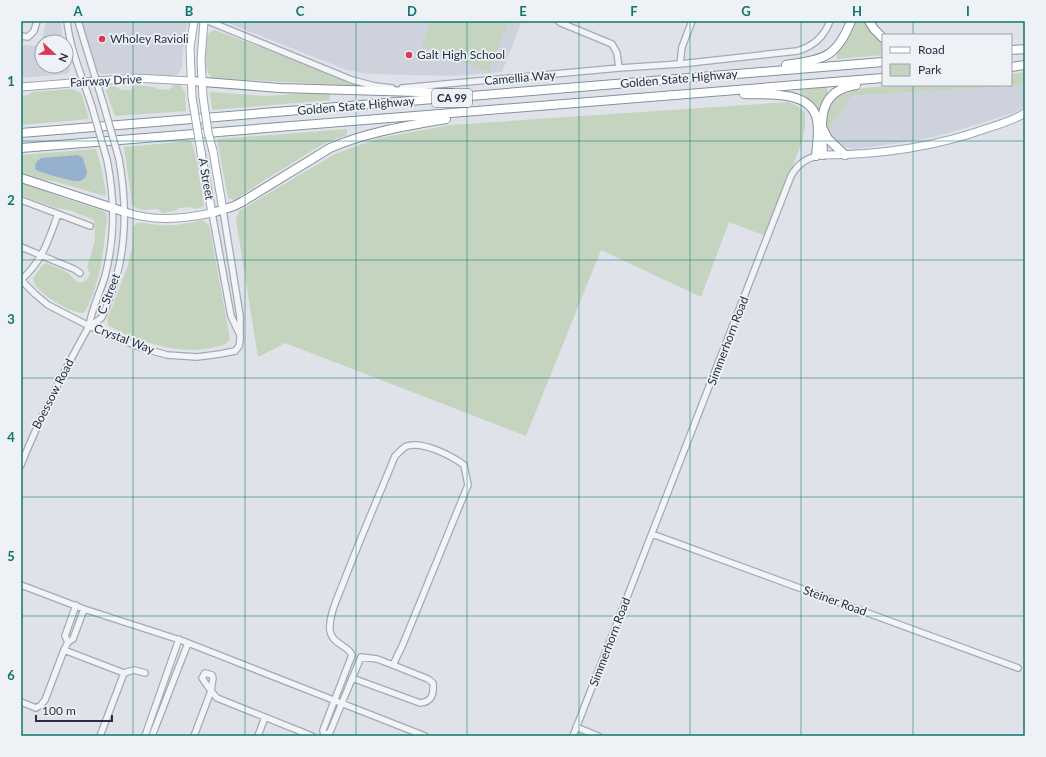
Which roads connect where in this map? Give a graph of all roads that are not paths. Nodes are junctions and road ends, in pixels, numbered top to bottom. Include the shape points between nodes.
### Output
1 (37, 21) edge
2 (67, 21) edge
3 (194, 21) edge
4 (204, 21) edge
5 (208, 21) edge
6 (558, 21) edge
7 (692, 21) edge
8 (830, 21) edge
9 (851, 21) edge
10 (869, 21) edge
11 (78, 22) edge
12 (21, 36) edge
13 (882, 37) edge
14 (1012, 49) edge
15 (1025, 49) edge
16 (882, 62) edge
17 (680, 64) junction
18 (1025, 66) edge
19 (1012, 67) edge
20 (619, 68) junction
21 (728, 74) junction
22 (882, 79) edge
23 (882, 79) edge
24 (96, 81) junction
25 (191, 81) junction
26 (84, 82) junction
27 (202, 83) junction
28 (21, 87) edge
29 (701, 94) junction
30 (495, 95) junction
31 (512, 109) junction
32 (1025, 113) edge
33 (822, 127) junction
34 (21, 133) edge
35 (21, 148) edge
36 (819, 155) junction
37 (845, 155) junction
38 (21, 178) edge
39 (21, 200) edge
40 (114, 208) junction
41 (223, 210) junction
42 (125, 212) junction
43 (212, 213) junction
44 (58, 214) junction
45 (90, 226) dead end
46 (21, 247) edge
47 (42, 256) junction
48 (80, 273) dead end
49 (21, 280) edge
50 (90, 326) junction
51 (240, 334) junction
52 (239, 346) joint
53 (21, 465) edge
54 (652, 534) junction
55 (21, 585) edge
56 (76, 605) junction
57 (84, 608) junction
58 (178, 639) junction
59 (68, 642) junction
60 (188, 643) junction
61 (64, 650) junction
62 (393, 665) junction
63 (1018, 668) dead end
64 (124, 672) junction
65 (145, 673) dead end
66 (352, 678) junction
67 (334, 700) junction
68 (21, 702) edge
69 (342, 703) junction
70 (265, 717) junction
71 (576, 727) junction
72 (324, 735) edge
73 (100, 736) edge
74 (145, 736) edge
75 (152, 736) edge
76 (194, 736) edge
77 (258, 736) edge
78 (312, 736) edge
79 (425, 736) edge
80 (573, 736) edge
81 (598, 736) edge

1 - 12 street via 32,34 28,37
2 - 26 street, C Street via 73,52
3 - 25 main road, A Street via 190,48
4 - 27 main road, A Street via 201,46
5 - 20 street, Camellia Way via 352,80 387,88 414,88
6 - 20 street via 612,44 617,53
7 - 17 street via 682,47
8 - 17 street, Camellia Way via 820,38 803,49
9 - 21 highway via 841,44 824,57
10 - 13 highway
11 - 24 street, C Street
14 - 15 highway
16 - 21 highway, Golden State Highway / CA 99
17 - 20 street, Camellia Way
18 - 19 highway
21 - 30 highway, Golden State Highway / CA 99
22 - 29 highway, Golden State Highway / CA 99
23 - 33 highway via 847,87 834,94 825,105
24 - 25 main road, Fairway Drive via 135,78
24 - 26 main road, Fairway Drive
24 - 42 street, C Street, bridge via 119,159
25 - 27 highway
25 - 43 main road, A Street, bridge
26 - 28 main road, Fairway Drive
26 - 40 street, C Street, bridge via 111,176
27 - 30 highway
27 - 41 main road, A Street, bridge
29 - 31 highway, Golden State Highway / CA 99
29 - 36 highway via 783,95 801,100 816,116
30 - 34 highway, Golden State Highway / CA 99
31 - 35 highway, Golden State Highway / CA 99
31 - 41 highway via 402,126 351,139 330,148 248,199
32 - 37 main road, Simmerhorn Road via 1002,124 948,140 887,152
33 - 36 highway
33 - 37 highway via 828,139
36 - 37 main road, Simmerhorn Road
36 - 54 street, Simmerhorn Road via 800,164 791,176
38 - 40 highway
39 - 44 street
40 - 42 highway
40 - 50 street, C Street via 110,254 91,314
41 - 43 highway
41 - 51 street, A Street via 240,316
42 - 43 main road via 161,219 190,218
42 - 50 street, C Street via 116,278 101,318
43 - 51 street, A Street via 231,316
44 - 45 street
44 - 47 street
46 - 47 street
47 - 48 street
47 - 49 street
49 - 50 street, Crystal Way via 48,305
50 - 52 street, Crystal Way via 139,347 174,356 220,354 235,351
50 - 53 street, Boessow Road via 45,407
51 - 52 street, A Street
54 - 63 street, Steiner Road
54 - 71 street, Simmerhorn Road
55 - 56 street
56 - 57 street
56 - 59 street via 65,636
57 - 58 street
57 - 59 street via 73,639
58 - 60 street
58 - 74 street
59 - 61 street
60 - 67 street
60 - 75 street
61 - 64 street
61 - 68 street via 41,705 36,708
62 - 66 street via 361,657
62 - 66 street via 428,679 433,684 430,700 420,703
62 - 67 street via 404,644 468,485 464,465 453,457 419,445 406,446 395,456 332,615 330,631 337,643 352,655
64 - 65 street via 134,670
64 - 73 street
66 - 69 street
67 - 69 street
67 - 72 street via 323,730
69 - 72 street via 330,732
69 - 79 street
70 - 76 street via 217,698 211,691
70 - 77 street
70 - 78 street
71 - 80 street, Simmerhorn Road
71 - 81 street

